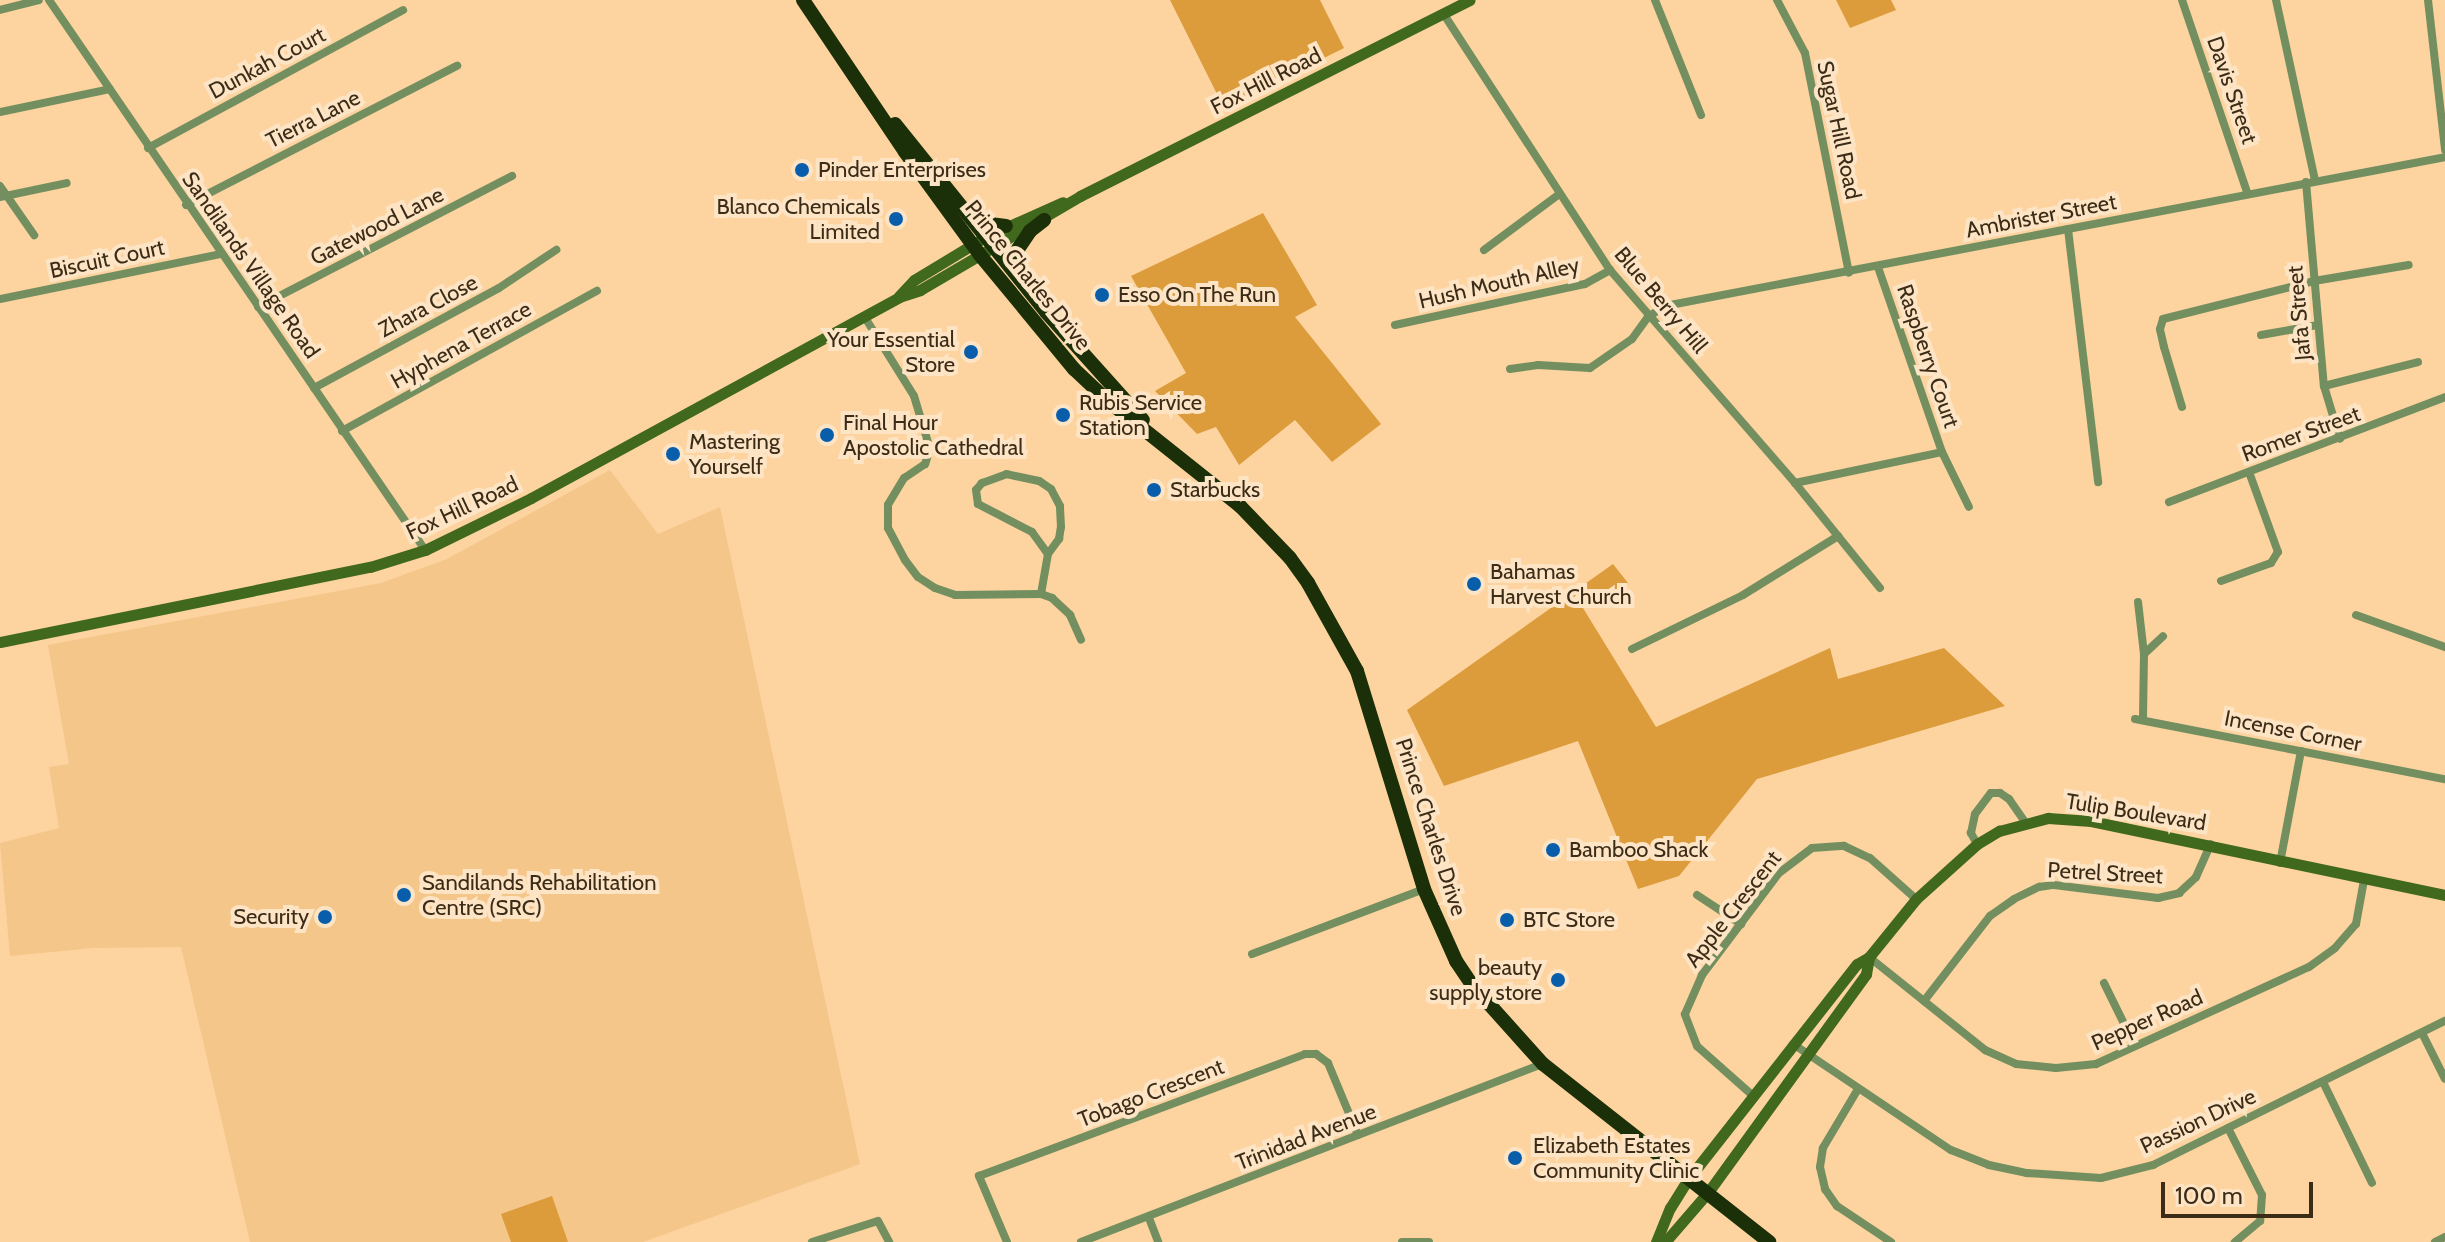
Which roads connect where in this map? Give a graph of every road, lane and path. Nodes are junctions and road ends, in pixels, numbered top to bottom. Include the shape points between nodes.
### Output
1 (39, 0) edge
2 (49, 0) edge
3 (803, 0) edge
4 (1468, 0) edge
5 (1655, 0) edge
6 (1777, 0) edge
7 (2182, 0) edge
8 (2276, 0) edge
9 (2428, 0) edge
10 (0, 10) edge
11 (403, 10) dead end
12 (1443, 13) junction
13 (457, 66) dead end
14 (110, 89) junction
15 (875, 103) junction
16 (0, 112) edge
17 (1701, 115) dead end
18 (148, 148) junction
19 (2445, 150) edge
20 (2445, 157) edge
21 (512, 176) dead end
22 (2310, 181) junction
23 (67, 183) dead end
24 (0, 186) edge
25 (2247, 192) junction
26 (1558, 195) junction
27 (1080, 196) junction
28 (3, 197) edge
29 (186, 205) junction
30 (963, 208) junction
31 (1044, 220) junction
32 (1006, 226) junction
33 (2068, 229) junction
34 (34, 235) dead end
35 (983, 246) junction
36 (556, 250) dead end
37 (1484, 250) dead end
38 (221, 254) junction
39 (2409, 265) dead end
40 (1878, 267) junction
41 (1610, 270) junction
42 (1849, 273) junction
43 (1019, 279) junction
44 (2314, 281) junction
45 (597, 291) dead end
46 (0, 299) edge
47 (258, 307) junction
48 (864, 316) junction
49 (1648, 317) junction
50 (1395, 325) dead end
51 (2318, 325) junction
52 (2261, 335) dead end
53 (2418, 362) dead end
54 (1510, 369) dead end
55 (2324, 386) junction
56 (314, 388) junction
57 (2445, 397) edge
58 (2182, 407) dead end
59 (342, 431) junction
60 (2340, 439) junction
61 (1172, 452) junction
62 (1942, 452) junction
63 (2249, 472) junction
64 (2098, 482) dead end
65 (1795, 483) junction
66 (2169, 502) dead end
67 (1969, 507) dead end
68 (1838, 536) junction
69 (425, 550) junction
70 (1048, 554) junction
71 (2221, 581) dead end
72 (1880, 588) dead end
73 (1041, 594) junction
74 (2138, 602) dead end
75 (2356, 615) dead end
76 (2163, 636) dead end
77 (1081, 640) dead end
78 (0, 642) edge
79 (2445, 647) edge
80 (1632, 649) dead end
81 (2144, 654) junction
82 (2301, 751) junction
83 (2445, 779) edge
84 (2025, 822) junction
85 (1977, 844) junction
86 (2211, 844) junction
87 (2280, 863) junction
88 (2364, 880) junction
89 (1424, 889) junction
90 (1697, 895) dead end
91 (2445, 895) edge
92 (1916, 899) junction
93 (1741, 924) junction
94 (1252, 954) dead end
95 (1869, 957) junction
96 (2104, 983) dead end
97 (1924, 1001) junction
98 (2445, 1021) edge
99 (2422, 1033) junction
100 (1793, 1044) junction
101 (2135, 1046) junction
102 (1805, 1053) junction
103 (1543, 1064) junction
104 (2445, 1079) edge
105 (2323, 1082) junction
106 (1858, 1089) junction
107 (1751, 1094) junction
108 (2228, 1128) junction
109 (1358, 1135) junction
110 (1689, 1178) junction
111 (2372, 1183) dead end
112 (1709, 1191) junction
113 (1149, 1218) junction
114 (2445, 1237) edge
115 (812, 1242) edge
116 (889, 1242) edge
117 (1007, 1242) edge
118 (1081, 1242) edge
119 (1158, 1242) edge
120 (1402, 1242) edge
121 (1429, 1242) edge
122 (1656, 1242) edge
123 (1665, 1242) edge
124 (1769, 1242) edge
125 (1891, 1242) edge
126 (2235, 1242) edge
127 (2435, 1242) edge

1 - 10 street
2 - 14 street, Sandilands Village Road
3 - 15 highway, Prince Charles Drive
4 - 12 main road, Fox Hill Road
5 - 17 street
6 - 42 street, Sugar Hill Road via 1805,53
7 - 25 street, Davis Street
8 - 22 street, Jafa Street
9 - 19 street
11 - 18 street, Dunkah Court
12 - 26 street, Blue Berry Hill
12 - 27 main road, Fox Hill Road
13 - 29 street, Tierra Lane
14 - 16 street
14 - 18 street, Sandilands Village Road
15 - 30 highway, Prince Charles Drive
15 - 35 highway, Prince Charles Drive via 905,152
18 - 29 street, Sandilands Village Road
20 - 22 street, Ambrister Street
21 - 47 street, Gatewood Lane
22 - 25 street, Ambrister Street
22 - 44 street, Jafa Street
23 - 28 street
24 - 28 street
25 - 33 street, Ambrister Street
26 - 37 street
26 - 41 street, Blue Berry Hill
27 - 31 main road, Fox Hill Road
27 - 32 main road, Fox Hill Road
28 - 34 street
29 - 38 street, Sandilands Village Road
30 - 32 highway via 983,221
30 - 35 highway, Prince Charles Drive
31 - 35 main road, Fox Hill Road
31 - 43 highway via 1018,249
32 - 35 main road, Fox Hill Road
33 - 40 street, Ambrister Street
33 - 64 street
35 - 43 highway, Prince Charles Drive
35 - 48 main road, Fox Hill Road via 914,280 899,297
35 - 61 highway, Prince Charles Drive via 1074,369
36 - 56 street, Zhara Close via 499,288
38 - 46 street, Biscuit Court
38 - 47 street, Sandilands Village Road
39 - 44 street
40 - 42 street, Ambrister Street
40 - 62 street, Raspberry Court
41 - 49 street, Blue Berry Hill
41 - 50 street, Hush Mouth Alley via 1585,284
42 - 49 street, Ambrister Street via 1665,306
43 - 61 highway, Prince Charles Drive
44 - 51 street, Jafa Street
44 - 58 street via 2163,319 2160,329
45 - 59 street, Hyphena Terrace
47 - 56 street, Sandilands Village Road
48 - 69 main road, Fox Hill Road
48 - 73 street via 914,396 930,449 925,464 904,478 888,505 888,528 905,560 918,577 955,595
49 - 54 street via 1632,339 1590,368
49 - 65 street, Blue Berry Hill
51 - 52 street
51 - 55 street, Jafa Street
53 - 55 street
55 - 60 street, Jafa Street
56 - 59 street, Sandilands Village Road
57 - 60 street, Romer Street
59 - 69 street, Sandilands Village Road
60 - 63 street, Romer Street
61 - 89 highway, Prince Charles Drive via 1273,538 1324,608 1357,671
62 - 65 street, Raspberry Court
62 - 67 street
63 - 66 street, Romer Street
63 - 71 street via 2278,552 2271,563
65 - 68 street, Blue Berry Hill
68 - 72 street, Blue Berry Hill
68 - 80 street via 1743,595
69 - 78 main road, Fox Hill Road via 370,567
70 - 70 street via 1032,532 978,504 976,490 982,483 1007,474 1051,489 1060,506 1061,527
70 - 73 street
73 - 77 street via 1062,605
74 - 81 street
75 - 79 street
76 - 81 street
81 - 82 street, Incense Corner via 2139,719
82 - 83 street, Incense Corner
82 - 87 street
84 - 85 main road, Tulip Boulevard
84 - 85 street via 2009,799 1991,793 1975,814 1971,833
84 - 86 main road, Tulip Boulevard via 2091,821
85 - 92 main road, Tulip Boulevard
86 - 87 main road, Tulip Boulevard
86 - 97 street, Petrel Street via 2196,877 2179,893 2158,898 2054,885 2014,899 1990,916
87 - 88 main road, Tulip Boulevard
88 - 91 main road, Tulip Boulevard
88 - 101 street, Pepper Road via 2356,924 2309,967
89 - 94 street
89 - 103 highway, Prince Charles Drive via 1461,968
90 - 93 street
92 - 93 street, Apple Crescent via 1860,852 1824,845 1790,861
92 - 95 main road, Tulip Boulevard
93 - 107 street, Apple Crescent via 1702,975 1685,1014 1697,1046
95 - 97 street, Pepper Road
95 - 100 main road, Tulip Boulevard via 1857,964
95 - 102 main road, Tulip Boulevard via 1866,974
96 - 101 street
97 - 101 street, Pepper Road via 1985,1050 2016,1064 2096,1064
98 - 99 street, Passion Drive
99 - 104 street
99 - 105 street, Passion Drive
100 - 102 street, Passion Drive
100 - 107 main road, Tulip Boulevard
102 - 106 street, Passion Drive
102 - 112 main road, Tulip Boulevard
103 - 109 street, Trinidad Avenue
103 - 110 highway, Prince Charles Drive
105 - 108 street, Passion Drive
105 - 111 street
106 - 108 street, Passion Drive via 1951,1150 2027,1173 2101,1178 2153,1165
106 - 125 street via 1823,1148 1820,1167 1825,1189 1837,1206
107 - 110 main road, Tulip Boulevard
108 - 126 street via 2262,1195 2260,1221
109 - 113 street, Trinidad Avenue
109 - 117 street, Tobago Crescent via 1328,1063 1316,1054 1305,1054 979,1176
110 - 112 highway, Prince Charles Drive
110 - 122 main road, Tulip Boulevard
112 - 123 main road, Tulip Boulevard
112 - 124 highway, Prince Charles Drive
113 - 118 street, Trinidad Avenue
113 - 119 street
114 - 127 street
115 - 116 street via 878,1221
120 - 121 street

